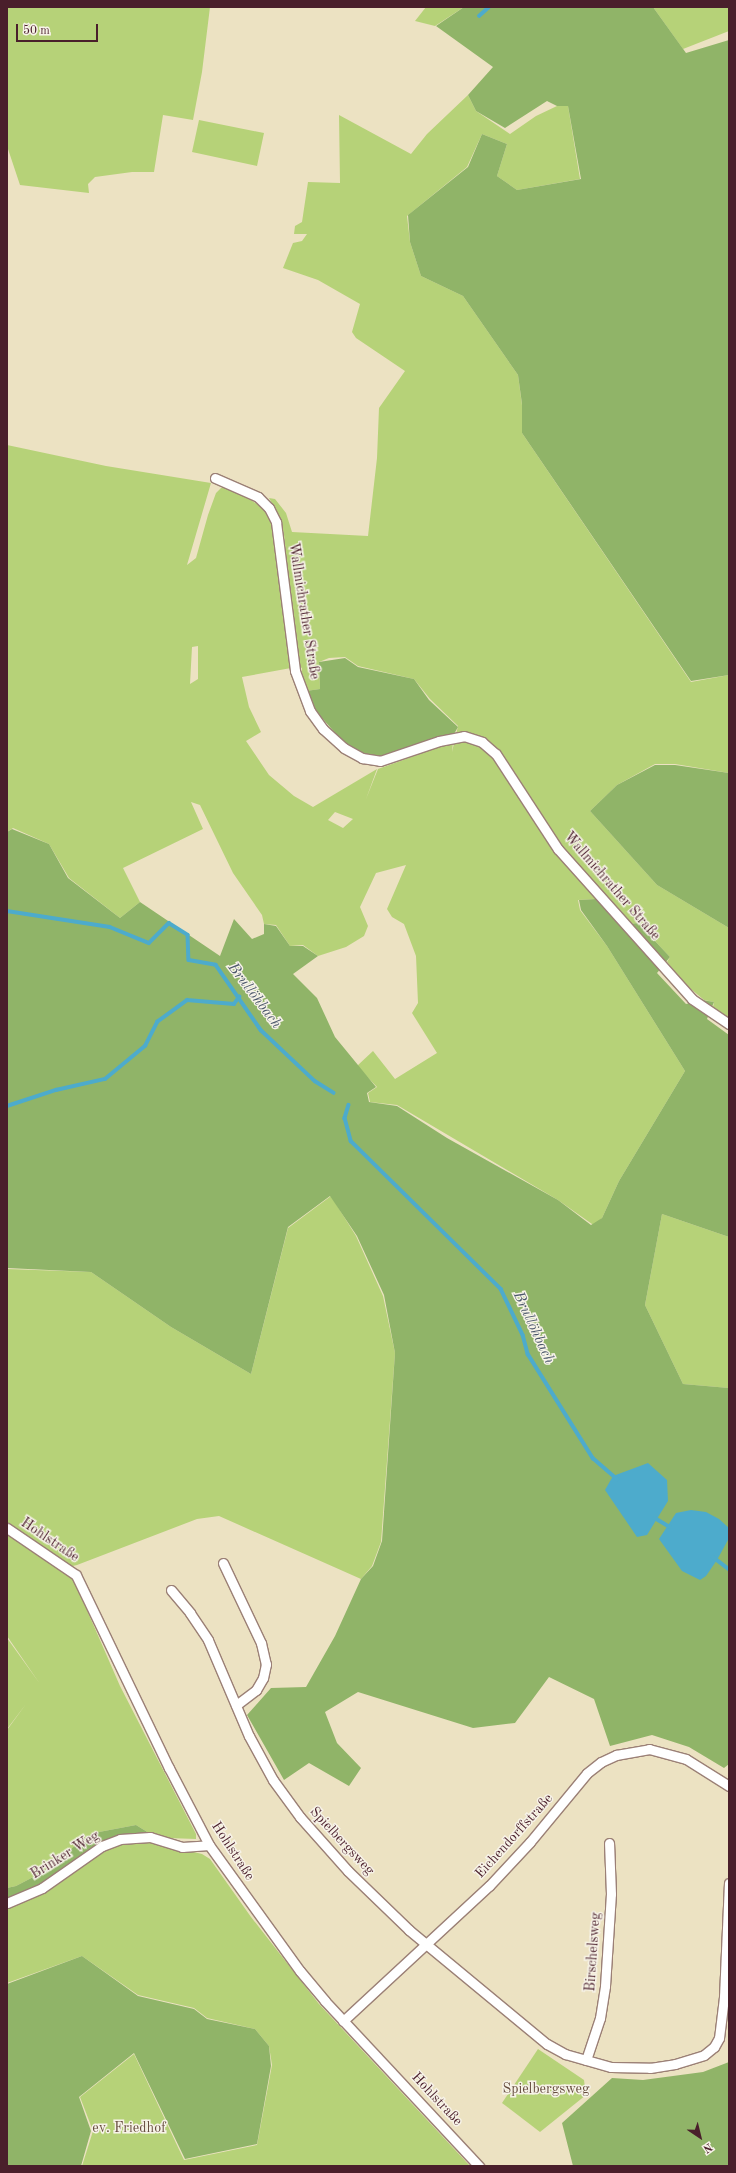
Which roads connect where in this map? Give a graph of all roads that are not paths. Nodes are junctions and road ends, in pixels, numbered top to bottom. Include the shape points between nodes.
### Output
1 (216, 478) dead end
2 (729, 1024) edge
3 (7, 1528) edge
4 (223, 1563) dead end
5 (171, 1590) dead end
6 (236, 1705) junction
7 (729, 1786) edge
8 (609, 1843) dead end
9 (209, 1845) junction
10 (729, 1883) edge
11 (7, 1903) edge
12 (428, 1945) junction
13 (343, 2021) junction
14 (586, 2060) junction
15 (479, 2166) edge

1 - 2 street, Wallmichrather Straße via 258,497 269,508 276,522 295,671 310,711 323,729 344,748 362,758 380,761 439,741 464,736 482,742 496,754 558,849 692,998
3 - 9 street, Hohlstraße via 76,1575
4 - 6 street via 261,1643 266,1664 263,1678 256,1690
5 - 6 street, Spielbergsweg via 208,1640
6 - 12 street, Spielbergsweg via 273,1780 300,1817 348,1871
7 - 12 street, Eichendorffstraße via 686,1759 649,1749 616,1755 601,1762 587,1773 530,1842 489,1886
8 - 14 street, Birschelsweg via 611,1894 605,1986 600,2018
9 - 11 street, Brinker Weg via 182,1847 150,1837 120,1839 102,1846 42,1888
9 - 13 street, Hohlstraße via 300,1971
10 - 14 street, Spielbergsweg via 724,1997 719,2038 714,2047 704,2055 650,2068 611,2067
12 - 13 street, Eichendorffstraße
12 - 14 street, Spielbergsweg via 547,2044 565,2054
13 - 15 street, Hohlstraße

